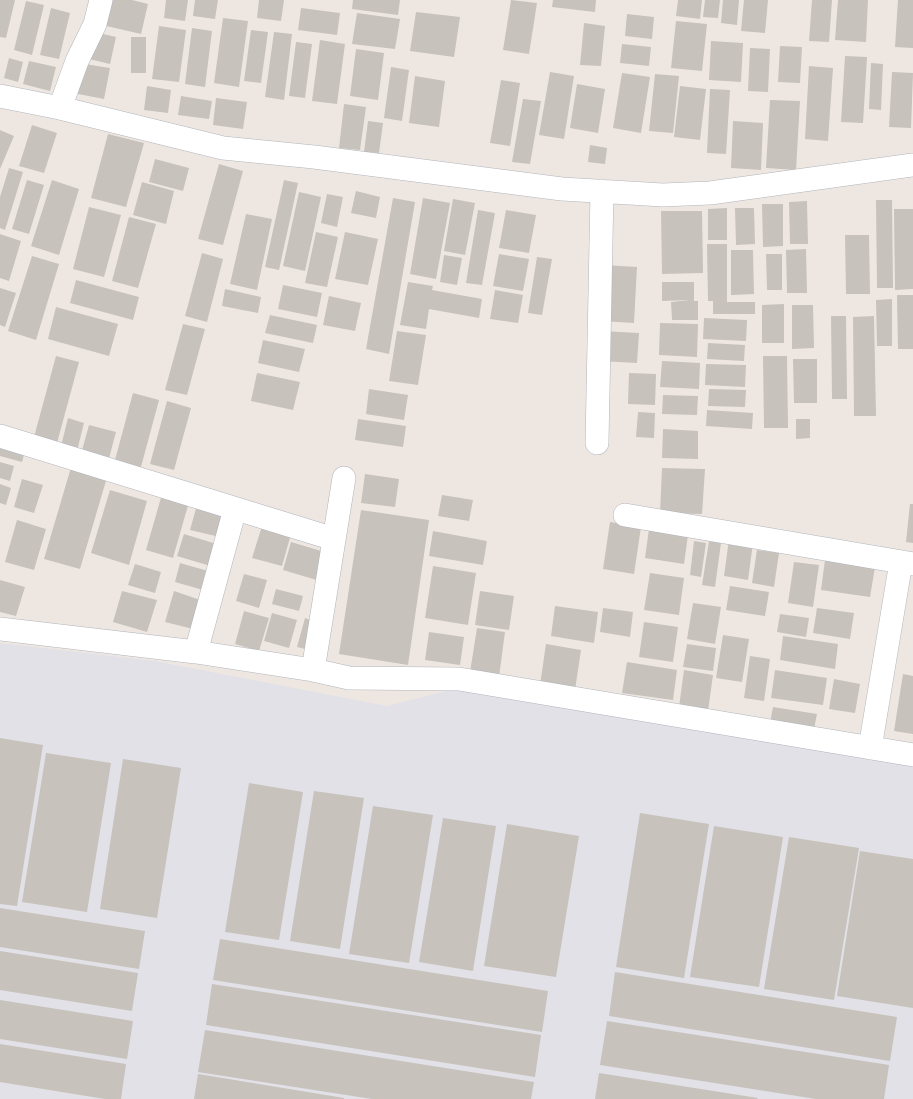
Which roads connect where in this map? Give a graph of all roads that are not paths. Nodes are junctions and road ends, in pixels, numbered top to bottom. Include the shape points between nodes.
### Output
1 (101, 0) edge
2 (0, 96) edge
3 (60, 108) junction
4 (913, 165) edge
5 (602, 191) junction
6 (0, 436) edge
7 (597, 443) dead end
8 (344, 478) dead end
9 (235, 509) junction
10 (625, 515) dead end
11 (334, 540) junction
12 (907, 563) edge
13 (0, 629) edge
14 (196, 652) junction
15 (313, 670) junction
16 (870, 748) junction
17 (913, 755) edge

1 - 3 street
2 - 3 street
3 - 5 street via 223,148
4 - 5 street via 710,193
5 - 7 street
6 - 9 street
8 - 11 street
9 - 11 street
9 - 14 street
10 - 12 street
11 - 15 street
12 - 16 street
13 - 14 street
14 - 15 street
15 - 16 street via 349,678 459,678
16 - 17 street

